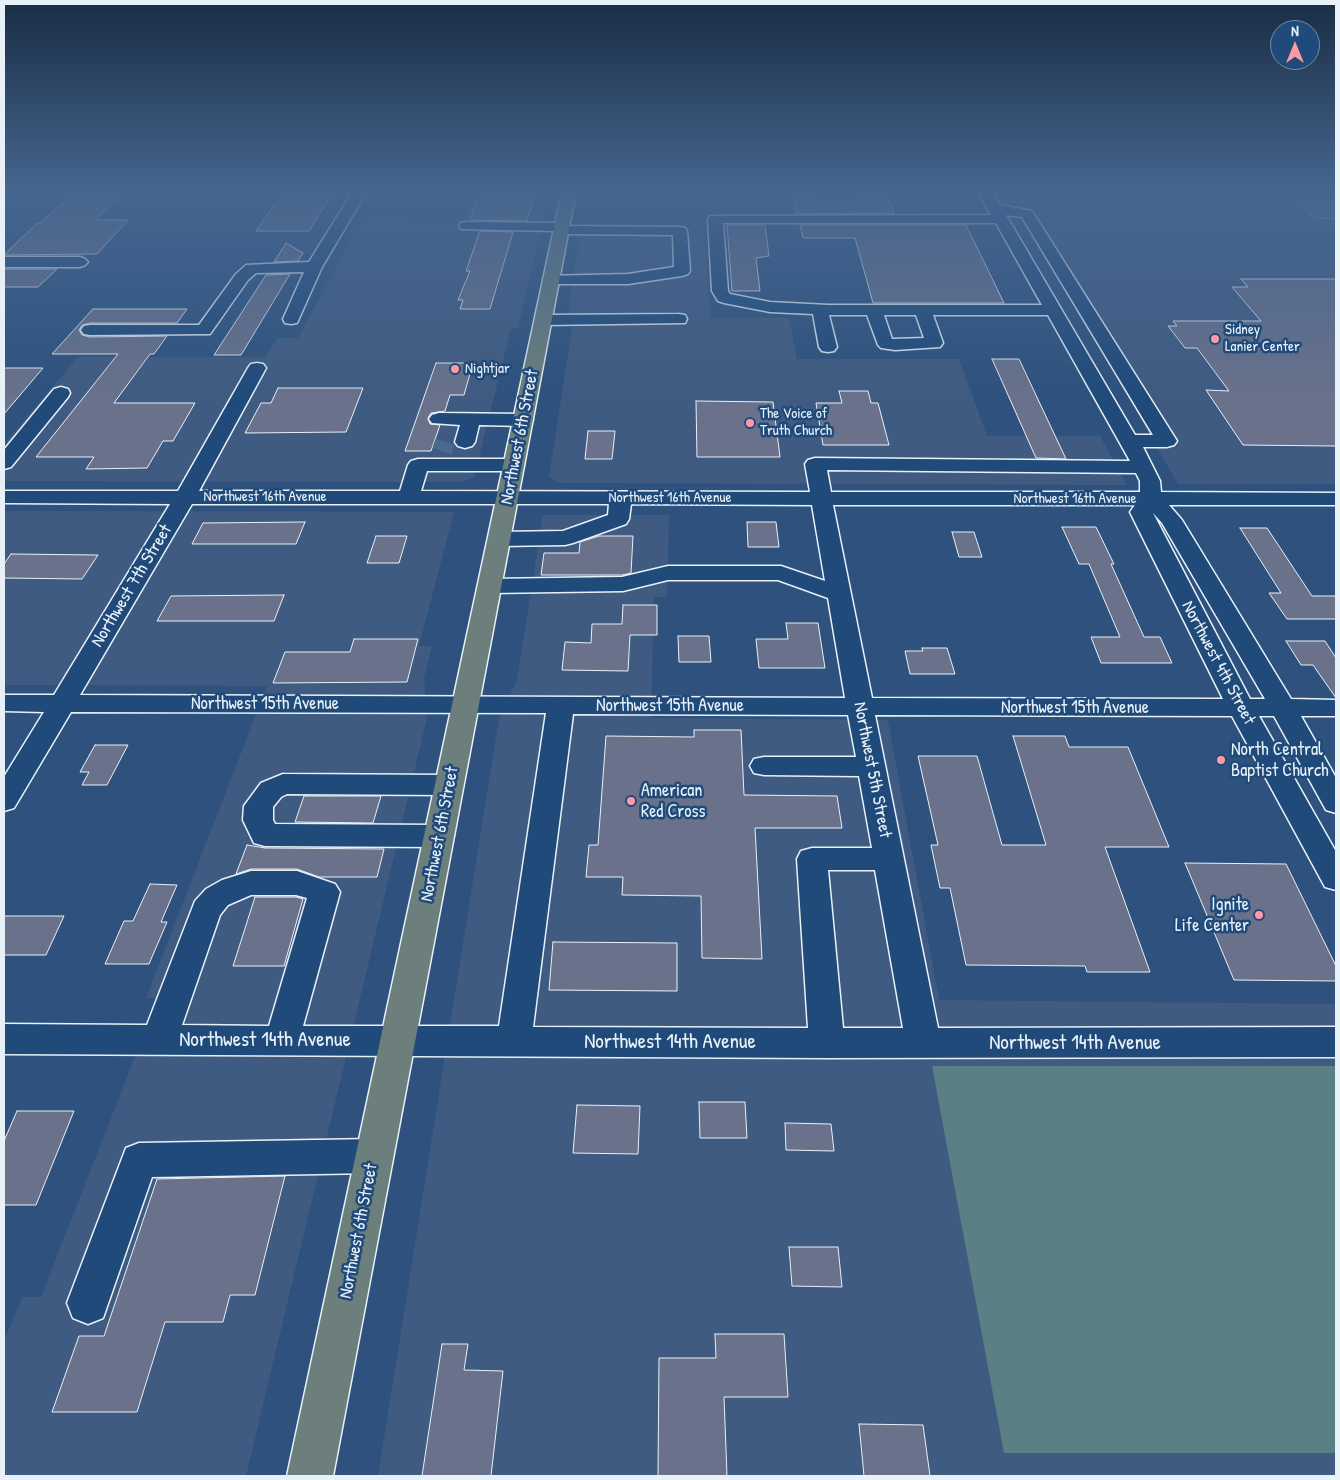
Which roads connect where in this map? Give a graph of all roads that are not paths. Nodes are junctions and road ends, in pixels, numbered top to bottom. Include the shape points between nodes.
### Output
1 (319, 260) edge
2 (555, 260) edge
3 (681, 260) edge
4 (718, 260) edge
5 (1025, 260) edge
6 (1055, 260) edge
7 (4, 262) edge
8 (80, 262) dead end
9 (314, 268) junction
10 (551, 279) junction
11 (820, 310) junction
12 (874, 310) junction
13 (923, 310) junction
14 (1053, 310) junction
15 (291, 319) dead end
16 (679, 319) dead end
17 (543, 320) junction
18 (90, 330) dead end
19 (828, 347) dead end
20 (257, 368) dead end
21 (61, 392) dead end
22 (523, 420) junction
23 (453, 441) junction
24 (1129, 441) junction
25 (4, 463) edge
26 (514, 465) junction
27 (1144, 467) junction
28 (186, 496) junction
29 (4, 497) edge
30 (409, 497) junction
31 (821, 497) junction
32 (508, 498) junction
33 (621, 498) junction
34 (1336, 499) edge
35 (1151, 500) junction
36 (499, 539) junction
37 (490, 586) junction
38 (839, 594) junction
39 (4, 703) edge
40 (63, 704) junction
41 (466, 705) junction
42 (561, 705) junction
43 (860, 708) junction
44 (1241, 708) junction
45 (1283, 708) junction
46 (1336, 708) edge
47 (764, 766) dead end
48 (871, 767) junction
49 (449, 786) junction
50 (4, 802) edge
51 (1336, 802) edge
52 (439, 836) junction
53 (888, 859) junction
54 (1336, 879) edge
55 (4, 1039) edge
56 (159, 1040) junction
57 (282, 1040) junction
58 (398, 1040) junction
59 (514, 1041) junction
60 (1336, 1042) edge
61 (827, 1043) junction
62 (923, 1043) junction
63 (374, 1156) junction
64 (88, 1303) dead end
65 (310, 1476) edge

1 - 9 street
2 - 10 main road, Northwest 6th Street
3 - 10 street via 682,271 628,279
4 - 11 street via 720,291 724,298 770,307
5 - 14 street, Northwest 4th Street
6 - 24 street via 1167,441
7 - 8 street
9 - 15 street
9 - 18 street via 252,268 204,330
10 - 17 main road, Northwest 6th Street
11 - 12 street
11 - 19 street
12 - 13 street
12 - 13 street via 887,344 934,344
13 - 14 street
14 - 24 street, Northwest 4th Street
16 - 17 street
17 - 22 main road, Northwest 6th Street
20 - 28 street, Northwest 7th Street
21 - 25 street
22 - 23 street
22 - 26 main road, Northwest 6th Street
23 - 26 street
23 - 30 street via 418,465
24 - 27 street, Northwest 4th Street
26 - 32 main road, Northwest 6th Street
27 - 31 street, Northwest 5th Street via 815,464
27 - 35 street, Northwest 4th Street via 1150,481
28 - 29 street, Northwest 16th Avenue
28 - 30 street, Northwest 16th Avenue
28 - 40 street, Northwest 7th Street
30 - 32 street, Northwest 16th Avenue
31 - 33 street, Northwest 16th Avenue
31 - 35 street, Northwest 16th Avenue
31 - 38 street, Northwest 5th Street
32 - 33 street, Northwest 16th Avenue
32 - 36 main road, Northwest 6th Street
33 - 36 street via 618,519 565,538
34 - 35 street, Northwest 16th Avenue
35 - 44 street, Northwest 4th Street via 1141,512
35 - 45 street, Northwest 4th Street via 1170,520
36 - 37 main road, Northwest 6th Street
37 - 38 street via 623,584 668,573 781,573
37 - 41 main road, Northwest 6th Street
38 - 43 street, Northwest 5th Street
39 - 40 street, Northwest 15th Avenue
40 - 41 street, Northwest 15th Avenue
40 - 50 street, Northwest 7th Street
41 - 42 street, Northwest 15th Avenue
41 - 49 main road, Northwest 6th Street
42 - 43 street, Northwest 15th Avenue
42 - 59 street
43 - 44 street, Northwest 15th Avenue
43 - 48 street, Northwest 5th Street
44 - 45 street, Northwest 15th Avenue
44 - 54 street, Northwest 4th Street
45 - 46 street, Northwest 15th Avenue
45 - 51 street, Northwest 4th Street
47 - 48 street
48 - 53 street, Northwest 5th Street
49 - 52 main road, Northwest 6th Street
49 - 52 street via 283,784 271,790 259,806 258,820 265,835
52 - 58 main road, Northwest 6th Street
53 - 61 street via 812,859
53 - 62 street, Northwest 5th Street
55 - 56 street, Northwest 14th Avenue
56 - 57 street, Northwest 14th Avenue
56 - 57 street via 206,910 217,897 251,883 297,883 324,892
57 - 58 street, Northwest 14th Avenue
58 - 59 street, Northwest 14th Avenue
58 - 63 main road, Northwest 6th Street
59 - 61 street, Northwest 14th Avenue
60 - 62 street, Northwest 14th Avenue
61 - 62 street, Northwest 14th Avenue
63 - 64 street via 139,1160
63 - 65 main road, Northwest 6th Street

